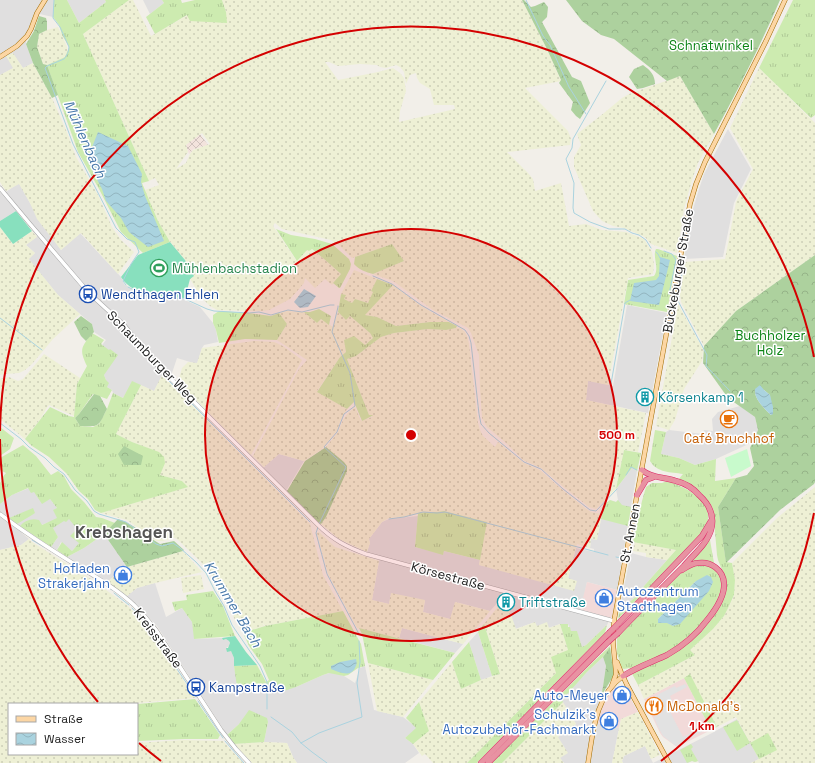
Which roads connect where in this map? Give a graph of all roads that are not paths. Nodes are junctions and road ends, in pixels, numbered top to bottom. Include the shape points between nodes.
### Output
1 (45, 0) edge
2 (785, 0) edge
3 (0, 57) edge
4 (0, 188) edge
5 (652, 413) joint
6 (642, 470) junction
7 (655, 476) junction
8 (637, 495) junction
9 (0, 514) edge
10 (712, 518) junction
11 (330, 536) joint
12 (667, 582) junction
13 (616, 622) junction
14 (614, 654) junction
15 (623, 676) junction
16 (612, 685) junction
17 (249, 763) edge
18 (481, 763) edge
19 (488, 763) edge
20 (588, 763) edge
21 (669, 763) edge

1 - 3 main road via 28,36
2 - 5 main road, Bückeburger Straße via 696,184 690,204
4 - 11 street, Schaumburger Weg via 89,294 124,325 152,360
5 - 6 main road, St. Annen
6 - 7 highway via 648,475
6 - 8 main road, St. Annen
7 - 8 highway via 646,480
7 - 10 highway via 691,488 707,504
8 - 13 main road, St. Annen
9 - 17 street, Kreisstraße via 123,595 134,605 156,630 224,734
10 - 12 highway via 712,529 706,542
10 - 13 highway via 702,536
11 - 13 street, Körsestraße via 366,554
12 - 15 highway via 683,569 699,562 708,563 721,572 724,584 719,601 699,630 678,648
12 - 19 highway, bridge
13 - 14 main road, St. Annen
13 - 18 highway, bridge via 609,633
14 - 15 main road, St. Annen
14 - 16 main road, St. Annen via 616,674
15 - 16 main road, St. Annen
15 - 21 main road
16 - 20 main road, St. Annen via 599,708

